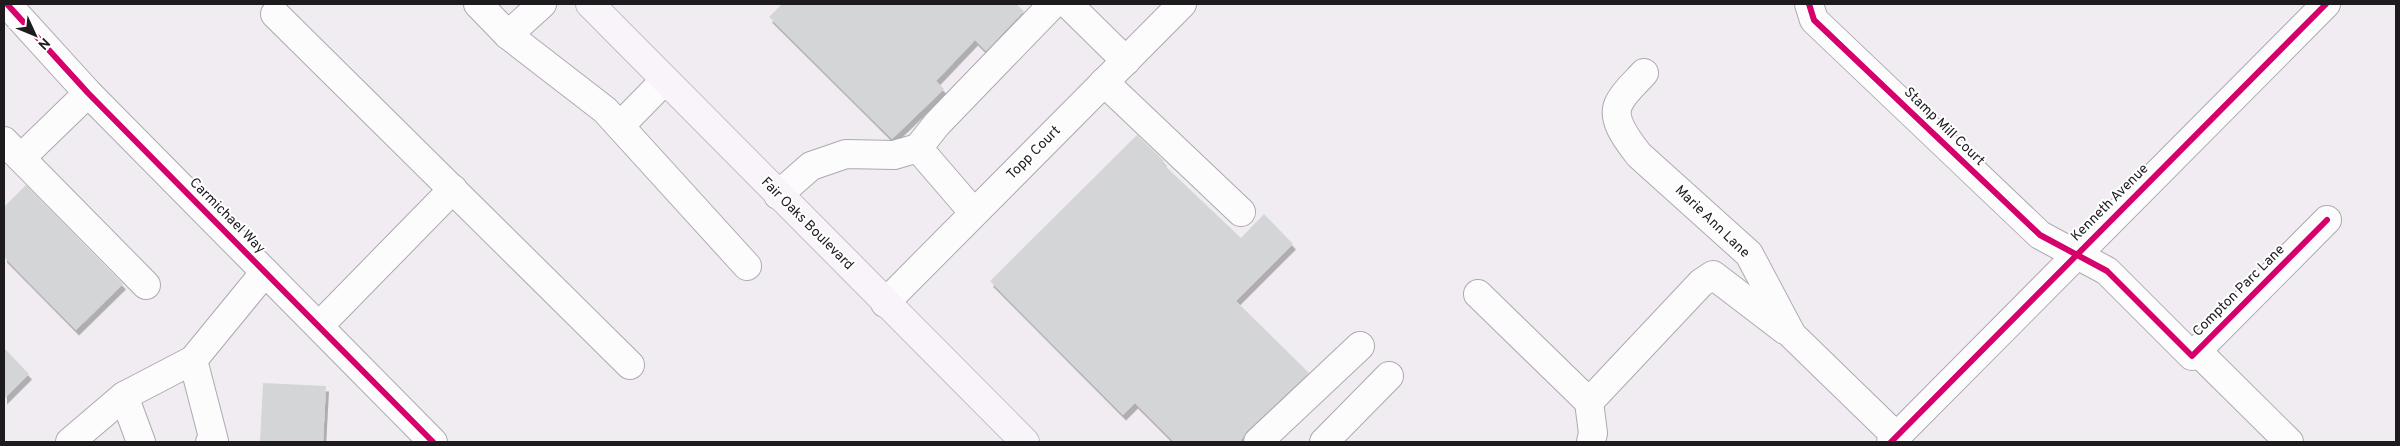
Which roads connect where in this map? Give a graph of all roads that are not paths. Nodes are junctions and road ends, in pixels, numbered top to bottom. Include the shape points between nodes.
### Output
1 (7, 4) edge
2 (478, 4) edge
3 (542, 4) edge
4 (590, 4) edge
5 (1053, 4) edge
6 (1068, 4) edge
7 (1182, 4) edge
8 (1809, 4) edge
9 (2323, 5) edge
10 (275, 14) dead end
11 (508, 35) junction
12 (1126, 61) junction
13 (1644, 73) dead end
14 (665, 80) junction
15 (1104, 82) junction
16 (88, 93) junction
17 (620, 126) junction
18 (918, 148) junction
19 (12, 150) edge
20 (453, 189) junction
21 (778, 195) junction
22 (1240, 212) dead end
23 (974, 213) junction
24 (2327, 220) dead end
25 (2076, 255) junction
26 (747, 266) dead end
27 (265, 272) junction
28 (146, 285) dead end
29 (1478, 294) dead end
30 (885, 303) junction
31 (319, 326) junction
32 (1792, 335) junction
33 (1360, 346) dead end
34 (2197, 351) junction
35 (193, 360) junction
36 (630, 365) dead end
37 (1389, 376) dead end
38 (124, 396) junction
39 (1589, 402) junction
40 (1894, 440) edge
41 (70, 442) edge
42 (140, 442) edge
43 (210, 442) edge
44 (433, 442) edge
45 (1025, 442) edge
46 (1258, 442) edge
47 (1324, 442) edge
48 (1591, 442) edge
49 (2289, 442) edge

1 - 16 street, Carmichael Way
2 - 11 street
3 - 11 street
4 - 14 main road, Fair Oaks Boulevard
5 - 18 street via 937,124
6 - 12 street
7 - 12 street, Topp Court
8 - 25 street, Stamp Mill Court via 1814,20 2040,235
9 - 25 street, Kenneth Avenue
10 - 20 street
11 - 17 street via 605,110
12 - 15 street, Topp Court
13 - 32 street, Marie Ann Lane via 1618,104 1617,118 1626,138 1639,155 1749,254
14 - 17 street
14 - 21 main road, Fair Oaks Boulevard
15 - 22 street
15 - 23 street, Topp Court
16 - 19 street
16 - 27 street, Carmichael Way
17 - 26 street
18 - 21 street via 894,155 846,154 811,166
18 - 23 street
19 - 28 street
20 - 31 street
20 - 36 street
21 - 30 main road, Fair Oaks Boulevard
23 - 30 street, Topp Court
24 - 34 street, Compton Parc Lane
25 - 34 street, Compton Parc Lane via 2107,271 2192,356
25 - 40 street, Kenneth Avenue
27 - 31 street, Carmichael Way
27 - 35 street
29 - 39 street
30 - 45 main road, Fair Oaks Boulevard
31 - 44 street, Carmichael Way
32 - 39 street via 1712,275
32 - 40 street, Marie Ann Lane
33 - 46 street
34 - 49 street, Compton Parc Lane
35 - 38 street
35 - 43 street via 214,441
37 - 47 street
38 - 41 street
38 - 42 street
39 - 48 street

